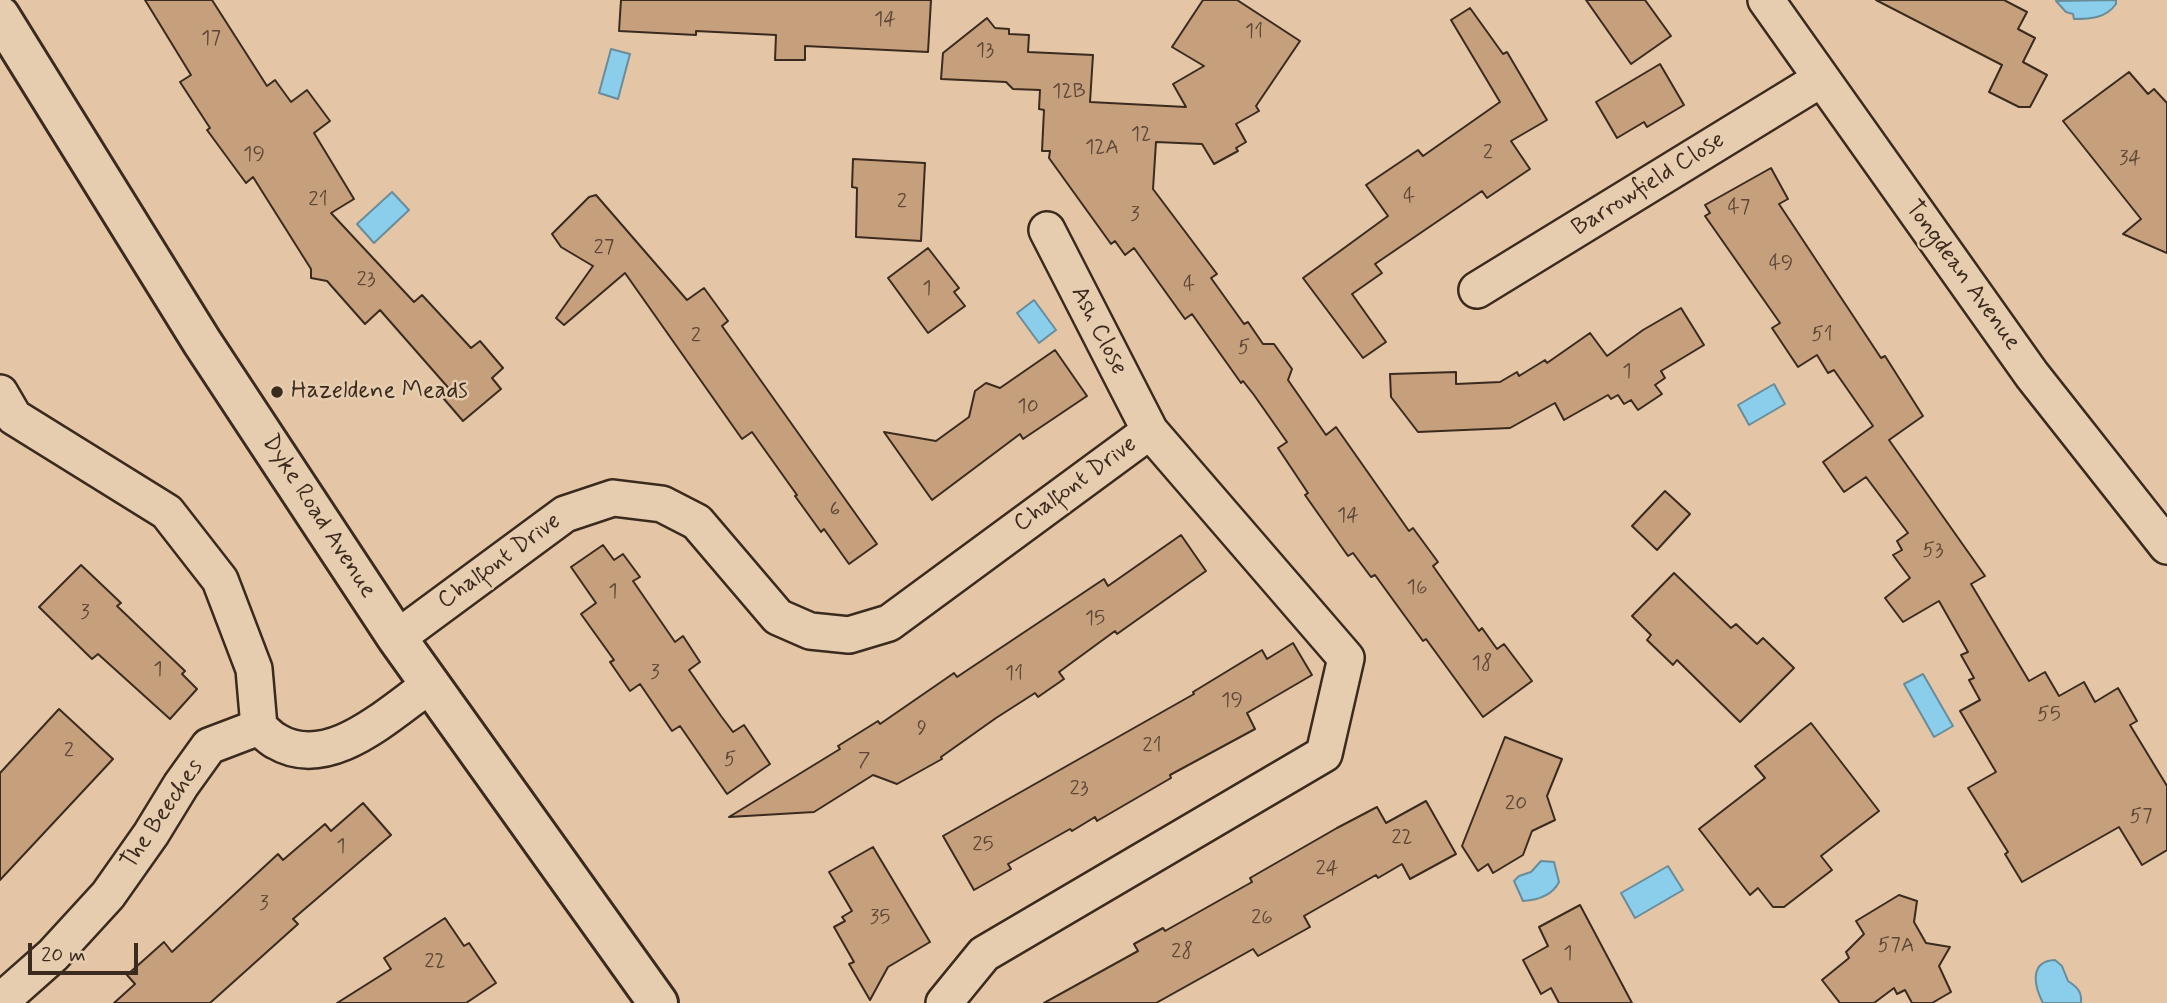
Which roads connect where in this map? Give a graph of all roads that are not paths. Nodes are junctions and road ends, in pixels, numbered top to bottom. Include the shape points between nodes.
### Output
1 (1766, 0) edge
2 (4, 30) edge
3 (1821, 79) junction
4 (1047, 230) dead end
5 (1477, 290) dead end
6 (5, 413) edge
7 (1150, 431) junction
8 (2167, 546) edge
9 (397, 639) junction
10 (430, 685) junction
11 (260, 727) junction
12 (0, 1002) edge
13 (658, 1003) edge
14 (944, 1003) edge

1 - 3 street, Tongdean Avenue
2 - 9 street, Dyke Road Avenue
3 - 5 street, Barrowfield Close
3 - 8 street, Tongdean Avenue via 2032,374
4 - 7 street, Ash Close
6 - 11 street via 167,512 220,580 254,669
7 - 9 street, Chalfont Drive via 890,622 849,635 810,631 778,617 696,522 662,504 614,498 565,514
7 - 14 street, Chalfont Drive via 1346,658 1324,754 984,954
9 - 10 street, Dyke Road Avenue
10 - 11 street via 355,738 329,749 298,750 276,741
10 - 13 street, Dyke Road Avenue
11 - 12 street, The Beeches via 209,746 108,895 54,955

